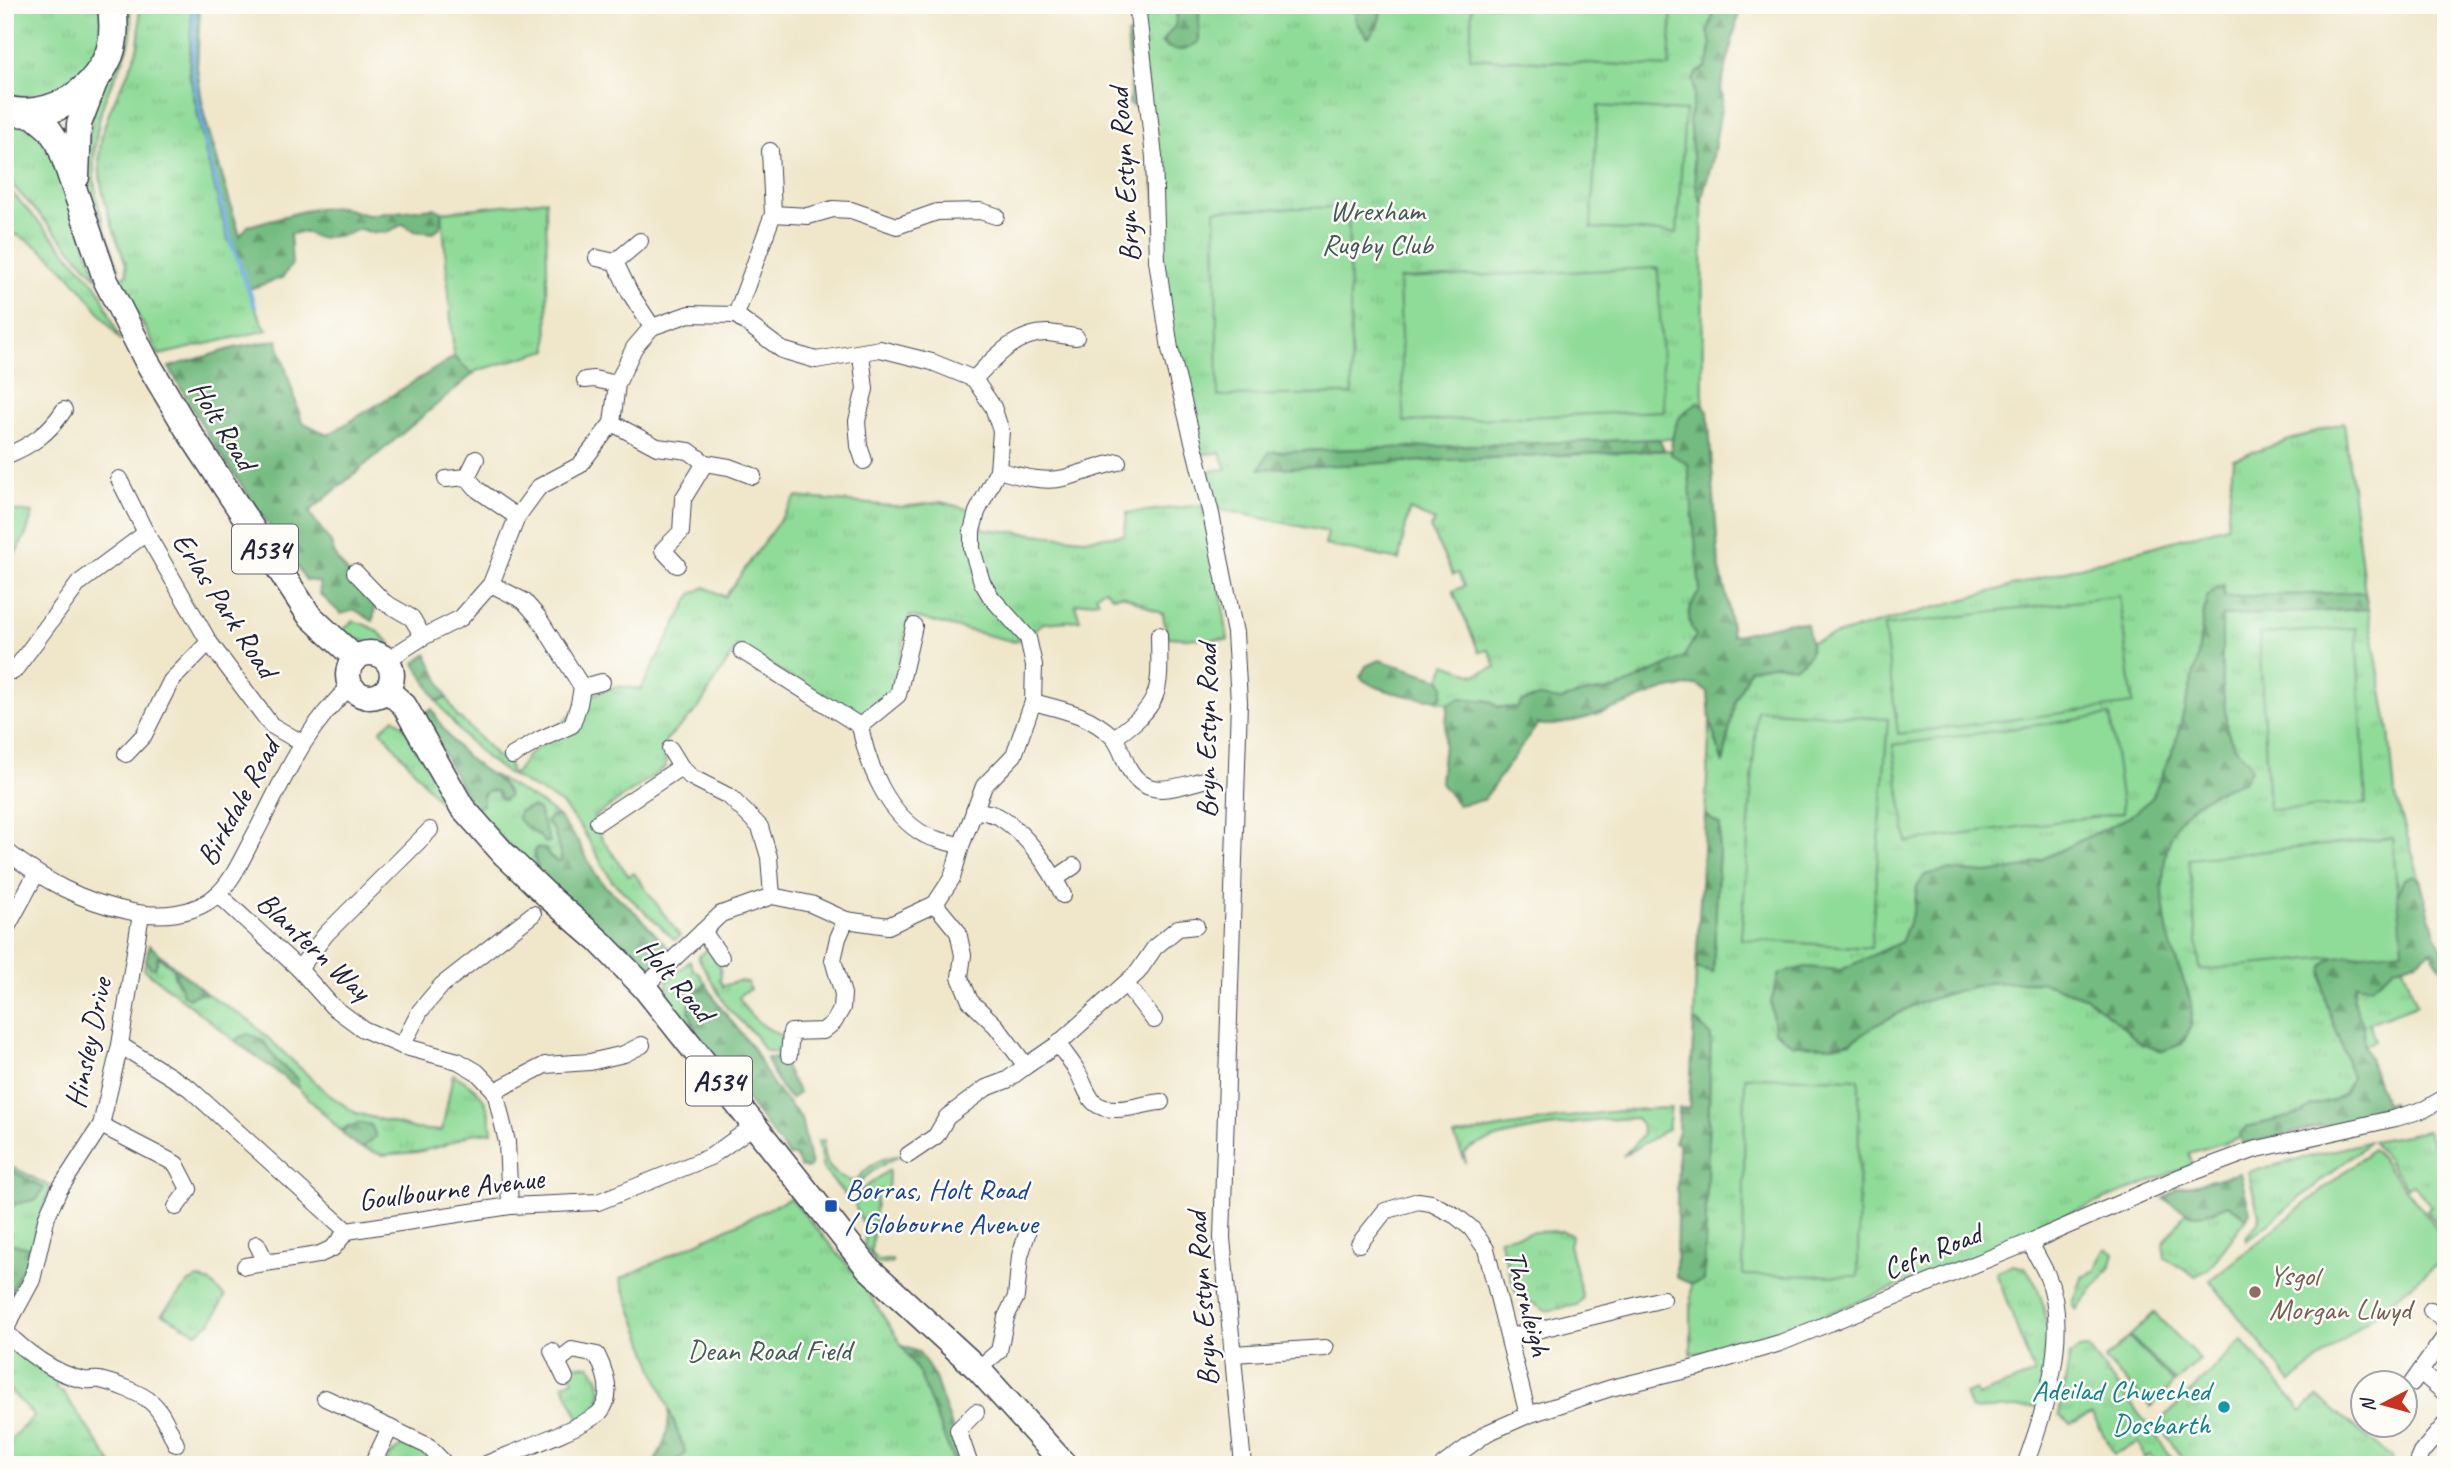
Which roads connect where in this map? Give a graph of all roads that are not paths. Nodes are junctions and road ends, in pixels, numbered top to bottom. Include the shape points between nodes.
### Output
1 (112, 5) edge
2 (1137, 5) edge
3 (98, 75) junction
4 (17, 111) edge
5 (770, 150) dead end
6 (79, 202) junction
7 (773, 214) junction
8 (996, 215) dead end
9 (640, 241) dead end
10 (597, 258) dead end
11 (615, 262) junction
12 (736, 315) junction
13 (652, 327) junction
14 (1076, 337) dead end
15 (860, 354) junction
16 (974, 379) junction
17 (585, 380) dead end
18 (617, 384) junction
19 (64, 410) dead end
20 (612, 423) junction
21 (5, 456) edge
22 (476, 459) dead end
23 (864, 461) dead end
24 (1118, 462) dead end
25 (705, 463) junction
26 (998, 470) junction
27 (467, 477) junction
28 (753, 477) dead end
29 (119, 479) dead end
30 (446, 479) dead end
31 (517, 517) junction
32 (146, 533) junction
33 (677, 565) dead end
34 (355, 572) dead end
35 (491, 584) junction
36 (914, 626) dead end
37 (1159, 635) dead end
38 (423, 637) junction
39 (209, 642) junction
40 (741, 651) dead end
41 (355, 658) junction
42 (387, 660) junction
43 (14, 671) dead end
44 (602, 682) dead end
45 (350, 687) junction
46 (582, 687) junction
47 (387, 690) junction
48 (1033, 702) junction
49 (860, 726) junction
50 (1114, 738) junction
51 (302, 743) junction
52 (670, 749) dead end
53 (126, 754) dead end
54 (512, 756) dead end
55 (681, 767) junction
56 (1208, 779) dead end
57 (974, 810) junction
58 (598, 822) dead end
59 (430, 830) dead end
60 (961, 846) junction
61 (5, 850) edge
62 (1074, 866) dead end
63 (36, 874) junction
64 (1055, 879) junction
65 (218, 894) junction
66 (1063, 895) dead end
67 (772, 896) junction
68 (935, 904) junction
69 (141, 914) junction
70 (533, 914) dead end
71 (846, 920) junction
72 (1196, 926) dead end
73 (5, 931) edge
74 (703, 931) junction
75 (721, 957) dead end
76 (299, 970) junction
77 (1126, 984) junction
78 (644, 987) junction
79 (1154, 1020) dead end
80 (1058, 1044) junction
81 (120, 1045) junction
82 (642, 1045) dead end
83 (402, 1046) junction
84 (789, 1055) dead end
85 (1026, 1066) junction
86 (495, 1091) junction
87 (2446, 1097) edge
88 (1161, 1101) dead end
89 (101, 1125) junction
90 (755, 1125) junction
91 (910, 1131) dead end
92 (1466, 1203) dead end
93 (510, 1206) junction
94 (176, 1207) dead end
95 (1456, 1216) junction
96 (346, 1231) junction
97 (1027, 1234) dead end
98 (2029, 1242) junction
99 (257, 1244) dead end
100 (1359, 1244) dead end
101 (266, 1262) junction
102 (245, 1266) dead end
103 (1663, 1299) dead end
104 (2431, 1310) dead end
105 (2446, 1322) edge
106 (5, 1330) edge
107 (2446, 1335) edge
108 (1509, 1336) junction
109 (1325, 1348) dead end
110 (1233, 1354) junction
111 (978, 1369) junction
112 (565, 1378) dead end
113 (2446, 1394) edge
114 (326, 1398) dead end
115 (976, 1412) dead end
116 (1528, 1415) junction
117 (2446, 1423) edge
118 (390, 1428) junction
119 (176, 1444) dead end
120 (372, 1465) edge
121 (446, 1465) edge
122 (484, 1465) edge
123 (970, 1465) edge
124 (1065, 1465) edge
125 (1243, 1465) edge
126 (1443, 1465) edge
127 (2025, 1465) edge
128 (2416, 1465) edge

1 - 3 highway via 110,53
2 - 110 street, Bryn Estyn Road via 1154,157 1157,260 1170,349 1235,633 1239,702 1223,1238
3 - 4 highway via 68,102 49,109
3 - 6 main road, Holt Road / A534 via 79,124
4 - 6 main road, Holt Road / A534 via 49,129 59,144
5 - 7 street
6 - 41 main road, Holt Road / A534 via 119,310 187,429 309,615
7 - 8 street via 808,216 851,210 897,226 937,212
7 - 12 street
9 - 11 street
10 - 11 street
11 - 13 street
12 - 13 street via 690,314
12 - 15 street via 782,350 816,360
13 - 18 street via 634,348
14 - 16 street via 1045,333 1022,340 999,353
15 - 16 street via 880,349
15 - 23 street via 865,389 857,421
16 - 26 street via 993,407 1001,431
17 - 18 street
18 - 20 street
19 - 21 street via 45,434
20 - 25 street via 657,447 689,451
20 - 31 street via 580,466 539,487
22 - 27 street
24 - 26 street via 1062,479 1024,478
25 - 28 street
25 - 33 street via 683,499 681,532 657,554
26 - 48 street via 977,512 972,549 991,597 1028,638 1034,665
27 - 30 street
27 - 31 street
29 - 32 street, Erlas Park Road
31 - 35 street
32 - 39 street, Erlas Park Road
32 - 43 street via 79,583
34 - 38 street via 384,602 412,618
35 - 38 street via 461,618
35 - 46 street via 524,601
36 - 49 street via 898,695
37 - 50 street via 1167,660 1158,693 1151,706
38 - 42 street
39 - 51 street, Erlas Park Road via 271,725
39 - 53 street via 171,681 144,735
40 - 49 street
41 - 42 main road via 368,653
41 - 45 main road via 347,675
42 - 47 main road via 392,672
44 - 46 street
45 - 47 main road via 368,698
45 - 51 street, Birkdale Road via 327,708
46 - 54 street via 572,725
47 - 78 main road, Holt Road / A534 via 404,705 462,807 504,854
48 - 50 street via 1082,714
48 - 57 street via 1014,755 984,786
49 - 60 street via 865,754 902,818 926,835
50 - 56 street via 1132,775 1144,787 1159,790 1186,778
51 - 65 street, Birkdale Road via 234,873
52 - 55 street
55 - 58 street
55 - 67 street via 730,797 760,827 769,858
57 - 60 street
57 - 64 street via 1000,817 1028,842
59 - 76 street via 413,836
60 - 68 street via 952,878
61 - 63 street, Birkdale Road
62 - 64 street
63 - 69 street, Birkdale Road via 73,895
63 - 73 street
64 - 66 street
65 - 69 street, Birkdale Road via 193,910
65 - 76 street, Blantern Way
67 - 71 street via 811,904
67 - 74 street via 721,914
68 - 71 street via 887,926
68 - 85 street via 958,932 963,956 960,977 970,1001
69 - 81 street, Hinsley Drive
70 - 83 street via 442,985 420,1011
71 - 84 street via 833,960 843,994 842,1008 822,1031 784,1030
72 - 77 street via 1177,924
74 - 75 street
74 - 78 street
76 - 83 street, Blantern Way via 332,1006 363,1030
77 - 79 street
77 - 80 street
78 - 90 main road, Holt Road / A534
80 - 85 street
80 - 88 street via 1088,1098 1103,1109
81 - 89 street, Hinsley Drive
81 - 96 street, Goulbourne Avenue via 189,1088
82 - 86 street via 622,1046 590,1062 545,1065
83 - 86 street, Blantern Way via 457,1061 477,1072
85 - 91 street via 978,1093 947,1117 936,1136 913,1150
86 - 93 street via 507,1142
87 - 98 street, Cefn Road via 2396,1118 2253,1150
89 - 94 street via 176,1164 189,1189
89 - 106 street, Hinsley Drive via 47,1216 32,1280
90 - 93 street, Goulbourne Avenue via 710,1157 598,1202
90 - 111 main road, Holt Road / A534 via 868,1268
92 - 95 street
93 - 96 street, Goulbourne Avenue
95 - 100 street, Thornleigh via 1418,1201 1385,1211
95 - 108 street, Thornleigh via 1486,1250
96 - 101 street via 333,1248 318,1255
97 - 111 street via 1013,1257 1016,1297 1006,1317 999,1351
98 - 116 street, Cefn Road via 1780,1343
98 - 127 street via 2048,1277 2056,1309 2055,1357 2043,1418
99 - 101 street
101 - 102 street
103 - 108 street
104 - 105 street
106 - 119 street via 45,1363 150,1401
107 - 113 street via 2416,1378
108 - 116 street, Thornleigh
109 - 110 street
110 - 125 street, Bryn Estyn Road
111 - 124 main road, Holt Road / A534
112 - 122 street via 555,1357 572,1350 597,1355 606,1372 607,1393 600,1412
114 - 118 street
115 - 123 street via 958,1430
116 - 126 street, Cefn Road via 1487,1433
117 - 128 street
118 - 120 street
118 - 121 street via 428,1446

